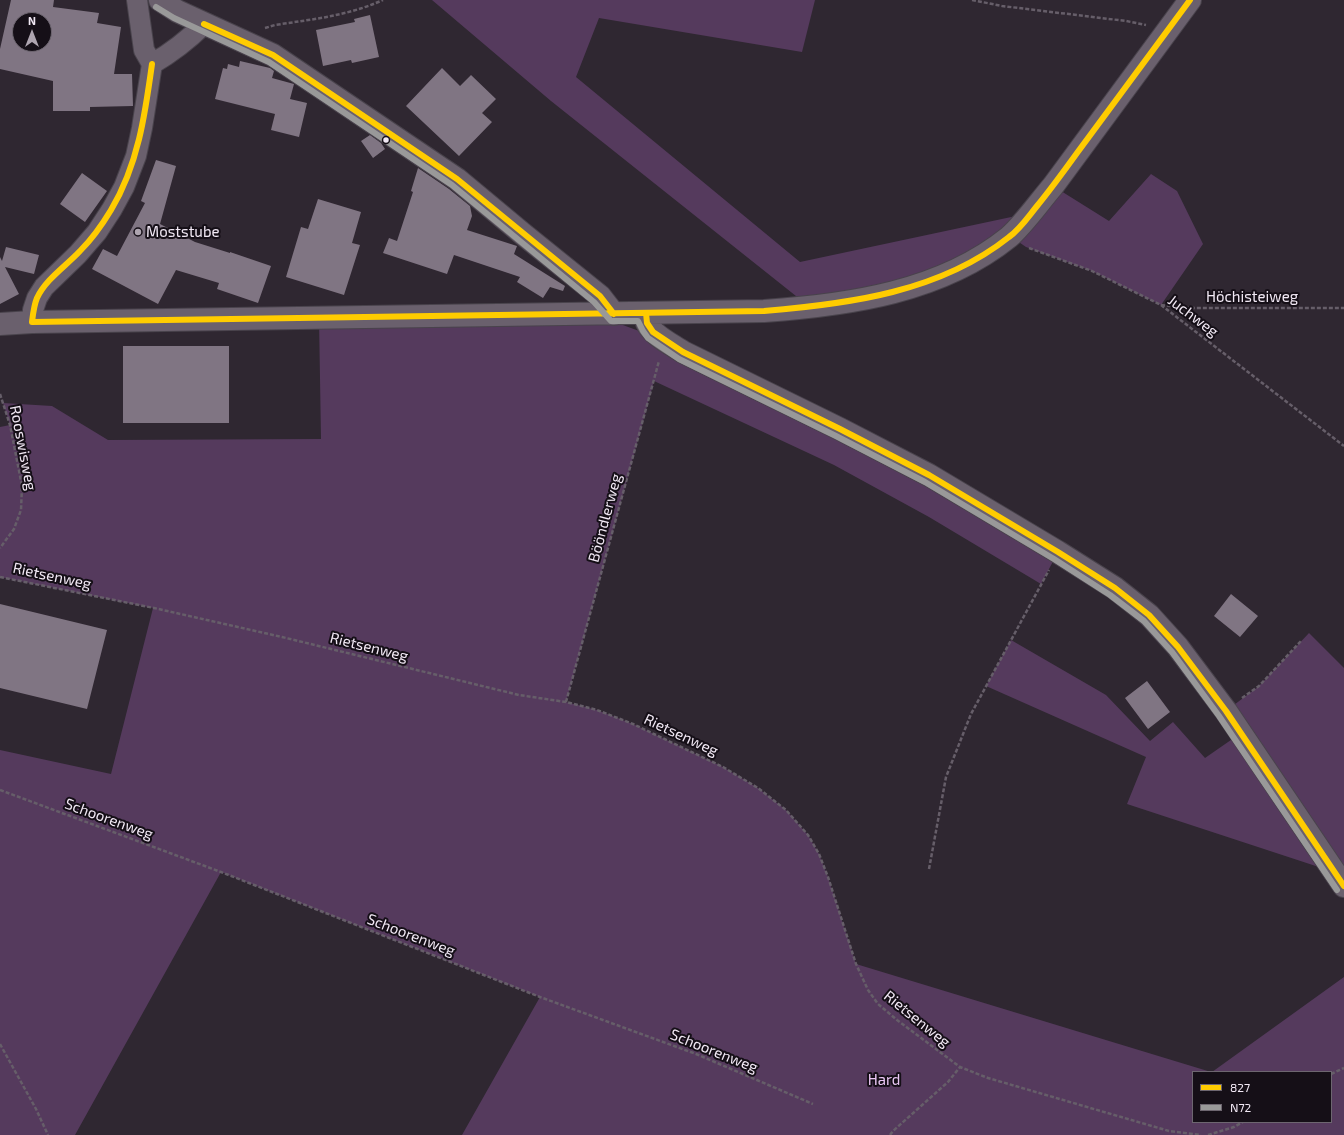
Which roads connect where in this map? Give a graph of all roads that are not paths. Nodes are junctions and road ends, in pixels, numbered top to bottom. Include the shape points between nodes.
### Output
1 (137, 0) edge
2 (160, 0) edge
3 (1190, 0) edge
4 (204, 24) junction
5 (152, 64) junction
6 (646, 313) junction
7 (614, 314) junction
8 (32, 322) junction
9 (0, 324) edge
10 (1344, 886) edge

1 - 5 street via 144,50
2 - 4 street
3 - 6 street via 1053,186 1010,236 974,260 945,275 856,301 811,308 764,311
4 - 5 street via 170,54
4 - 7 street via 273,55 457,179 600,296
5 - 8 street via 136,156 124,187 97,232 44,287 37,298
6 - 7 street
6 - 10 street via 647,323 652,330 683,352 929,475 1115,588 1149,615 1178,647 1226,711
7 - 8 street
8 - 9 street

